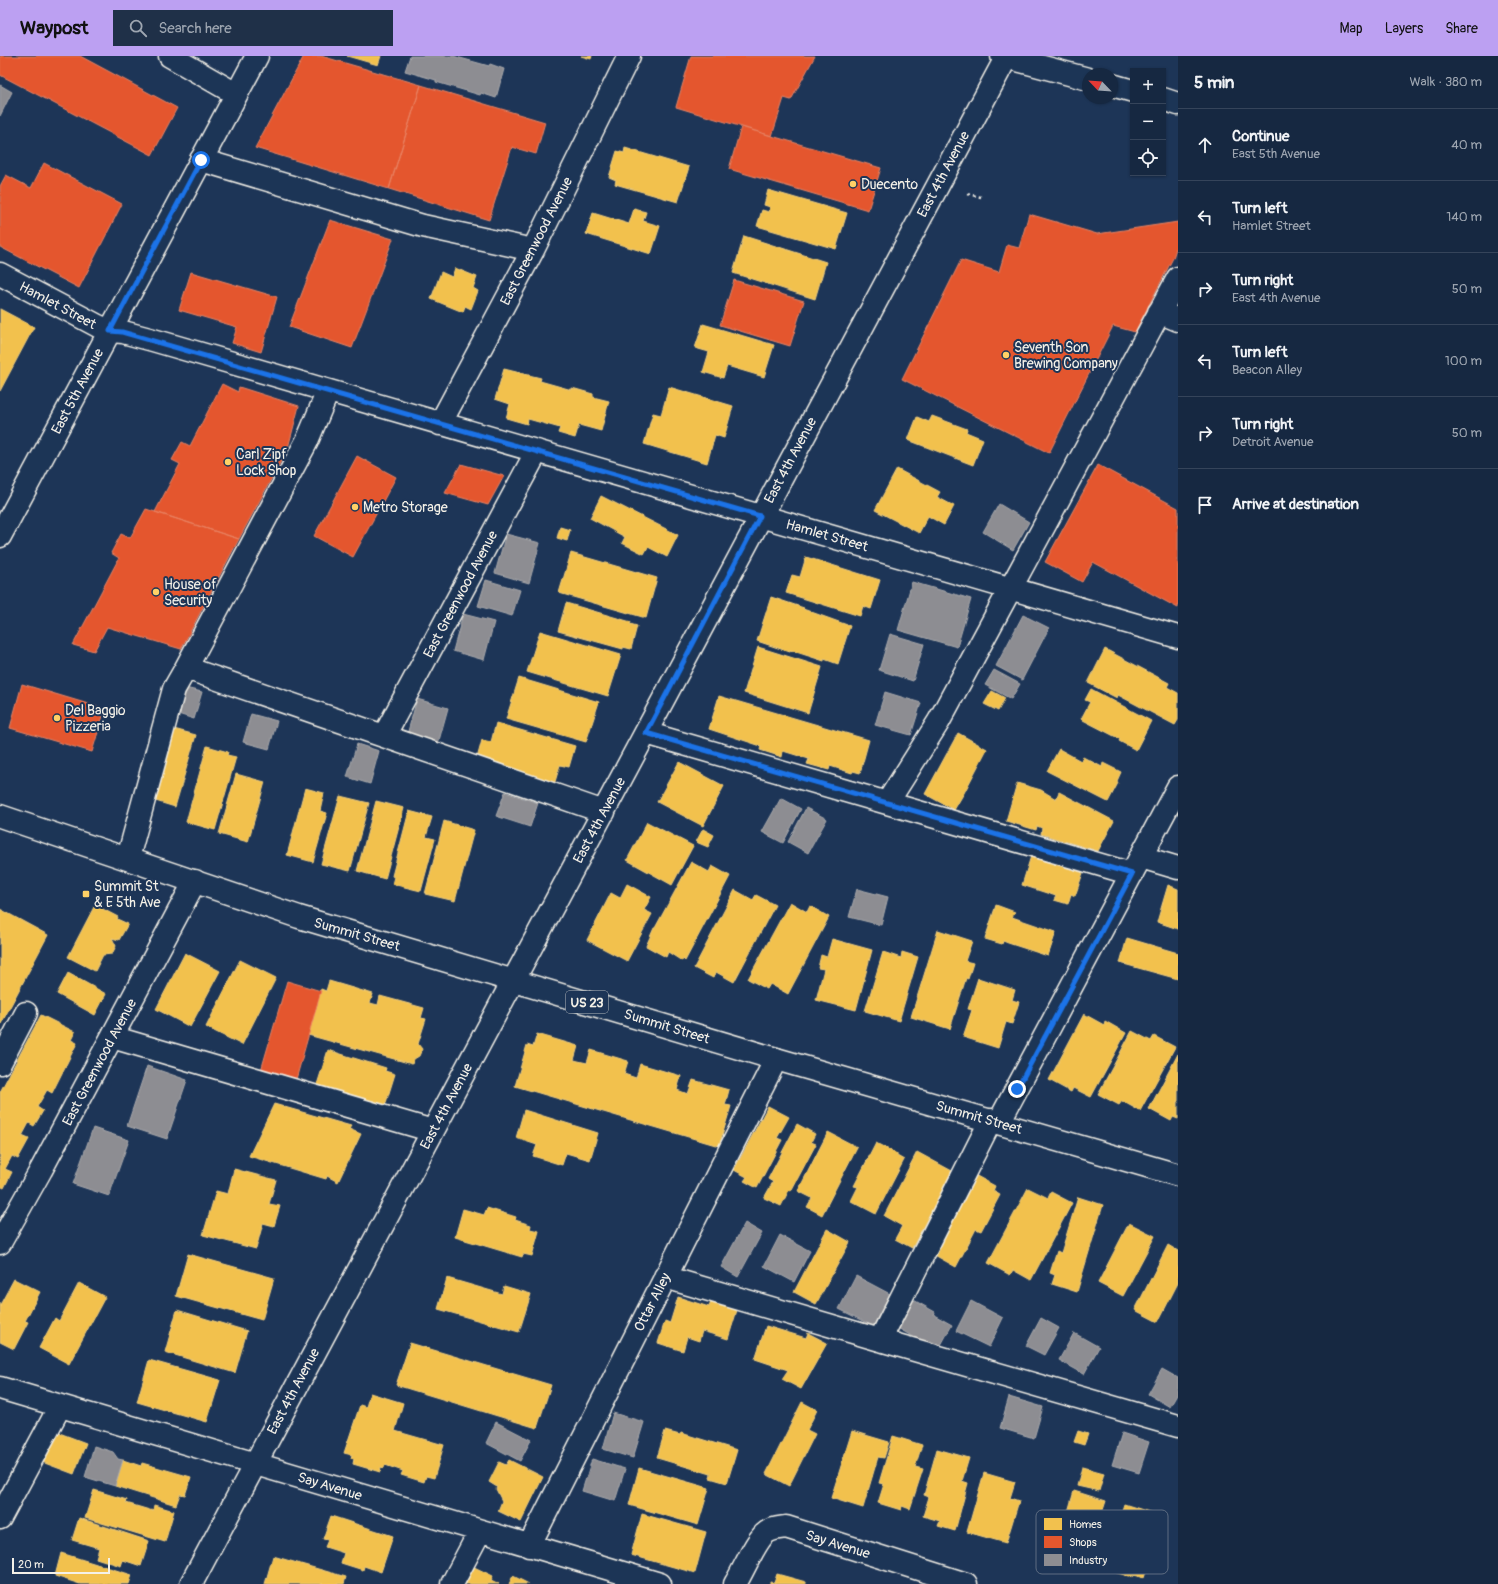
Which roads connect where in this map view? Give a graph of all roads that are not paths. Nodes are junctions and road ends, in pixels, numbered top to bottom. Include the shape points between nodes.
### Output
1 (170, 56) edge
2 (256, 56) edge
3 (629, 56) edge
4 (1005, 56) edge
5 (1082, 77) edge
6 (1118, 87) edge
7 (1130, 90) edge
8 (236, 94) junction
9 (1166, 100) edge
10 (1178, 104) edge
11 (201, 160) junction
12 (533, 250) junction
13 (0, 274) edge
14 (1178, 278) edge
15 (1169, 316) edge
16 (110, 331) junction
17 (328, 391) junction
18 (440, 424) junction
19 (536, 452) junction
20 (760, 516) junction
21 (0, 536) edge
22 (1011, 589) junction
23 (1178, 637) edge
24 (186, 668) junction
25 (646, 733) junction
26 (384, 736) junction
27 (1178, 787) edge
28 (887, 803) junction
29 (604, 812) junction
30 (0, 816) edge
31 (128, 858) junction
32 (1136, 865) junction
33 (1178, 868) edge
34 (195, 881) junction
35 (513, 980) junction
36 (26, 1013) dead end
37 (112, 1037) junction
38 (776, 1059) junction
39 (0, 1063) edge
40 (995, 1121) junction
41 (433, 1132) junction
42 (1178, 1175) edge
43 (0, 1243) edge
44 (665, 1277) junction
45 (880, 1340) junction
46 (0, 1388) edge
47 (60, 1406) junction
48 (1178, 1426) edge
49 (255, 1463) junction
50 (0, 1518) edge
51 (480, 1531) junction
52 (529, 1546) junction
53 (191, 1584) edge
54 (452, 1584) edge
55 (659, 1584) edge
56 (735, 1584) edge
57 (966, 1584) edge

1 - 8 street
2 - 8 street, East 5th Avenue
3 - 12 street, East Greenwood Avenue
4 - 5 street
4 - 20 street, East 4th Avenue
6 - 7 street
8 - 11 street, East 5th Avenue
9 - 10 street
11 - 12 street via 423,226
11 - 16 street, East 5th Avenue
12 - 18 street, East Greenwood Avenue
13 - 16 street, Hamlet Street
14 - 15 street
15 - 22 street
16 - 17 street, Hamlet Street via 122,332
16 - 21 street, East 5th Avenue
17 - 18 street, Hamlet Street
17 - 24 street via 307,441
18 - 19 street, Hamlet Street
19 - 20 street, Hamlet Street
19 - 26 street, East Greenwood Avenue
20 - 22 street, Hamlet Street
20 - 25 street, East 4th Avenue
22 - 23 street, Hamlet Street
22 - 28 street via 939,721
24 - 26 street
24 - 31 street via 174,689
25 - 28 street
25 - 29 street, East 4th Avenue
26 - 29 street
27 - 32 street
28 - 32 street
29 - 35 street, East 4th Avenue
30 - 31 street, Summit Street / US 23
31 - 34 street, Summit Street / US 23
32 - 33 street
32 - 40 street
34 - 35 street, Summit Street / US 23 via 299,917
34 - 37 street, East Greenwood Avenue
35 - 38 street, Summit Street / US 23
35 - 41 street, East 4th Avenue
36 - 39 street
37 - 41 street
37 - 43 street, East Greenwood Avenue
38 - 40 street, Summit Street / US 23
38 - 44 street, Ottar Alley
40 - 42 street, Summit Street / US 23
40 - 45 street
41 - 49 street, East 4th Avenue
44 - 45 street
44 - 52 street, Ottar Alley
45 - 48 street
46 - 47 street, Say Avenue
47 - 49 street, Say Avenue
47 - 50 street
49 - 51 street, Say Avenue
49 - 53 street, East 4th Avenue
51 - 52 street, Say Avenue
51 - 54 street
52 - 55 street, Say Avenue
56 - 57 street, Say Avenue via 766,1533 775,1528 786,1527

